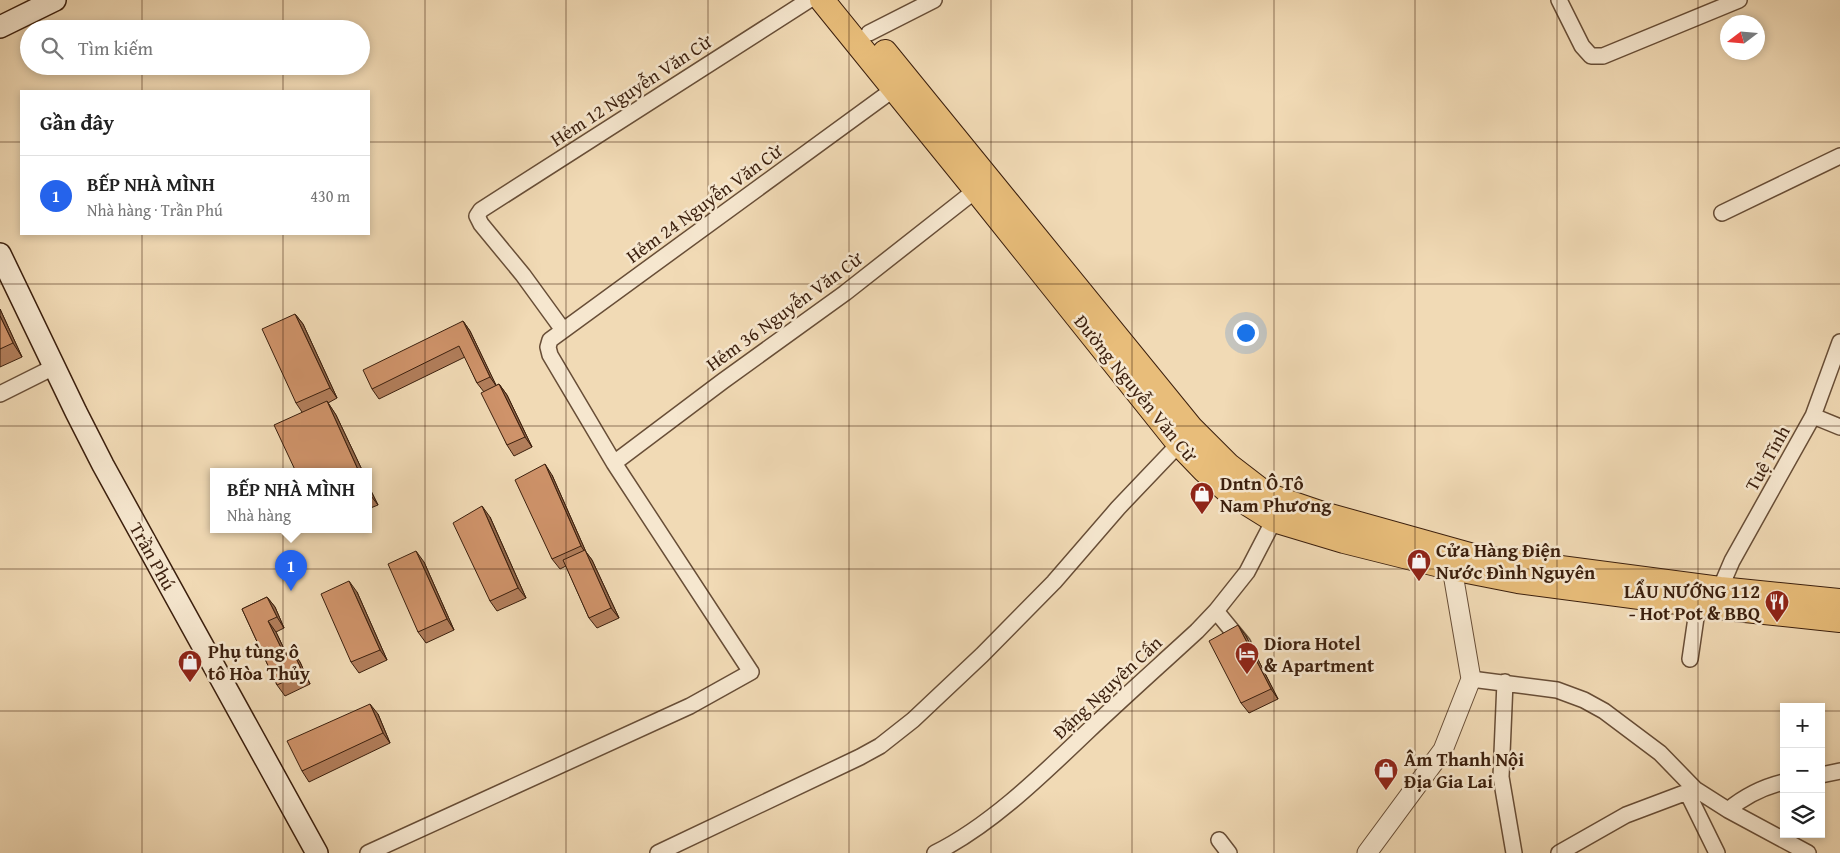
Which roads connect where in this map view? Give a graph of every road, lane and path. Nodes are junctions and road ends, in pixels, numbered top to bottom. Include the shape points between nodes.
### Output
1 (55, 0) edge
2 (809, 0) edge
3 (822, 0) edge
4 (842, 0) edge
5 (934, 0) edge
6 (1559, 0) edge
7 (1739, 0) edge
8 (0, 27) edge
9 (863, 37) junction
10 (894, 89) junction
11 (1840, 156) edge
12 (976, 190) junction
13 (1722, 213) dead end
14 (0, 254) edge
15 (563, 330) junction
16 (1840, 342) edge
17 (1117, 351) junction
18 (54, 367) junction
19 (0, 394) edge
20 (1813, 416) junction
21 (1840, 427) edge
22 (1178, 444) junction
23 (614, 463) junction
24 (1274, 520) junction
25 (1452, 568) junction
26 (1711, 600) junction
27 (1840, 601) edge
28 (1216, 611) junction
29 (1840, 620) edge
30 (1249, 656) edge
31 (1690, 659) dead end
32 (1471, 679) junction
33 (1505, 682) junction
34 (1840, 771) edge
35 (1825, 773) edge
36 (1780, 783) edge
37 (1691, 790) junction
38 (1728, 810) junction
39 (1219, 840) dead end
40 (952, 850) edge
41 (317, 853) edge
42 (368, 853) edge
43 (658, 853) edge
44 (935, 853) edge
45 (1229, 853) edge
46 (1368, 853) edge
47 (1514, 853) edge
48 (1559, 853) edge
49 (1717, 853) edge
50 (1808, 853) edge

1 - 8 main road
2 - 15 street, Hẻm 12 Nguyễn Văn Cừ via 477,216
3 - 9 main road, Đường Nguyễn Văn Cừ
4 - 9 main road, Đường Nguyễn Văn Cừ
5 - 9 street
6 - 7 street via 1582,46 1591,56 1603,56
9 - 10 main road, Đường Nguyễn Văn Cừ
9 - 17 main road, Đường Nguyễn Văn Cừ via 946,125
10 - 12 main road, Đường Nguyễn Văn Cừ
10 - 15 street, Hẻm 24 Nguyễn Văn Cừ
11 - 13 street
12 - 17 main road, Đường Nguyễn Văn Cừ
12 - 23 street, Hẻm 36 Nguyễn Văn Cừ via 845,293
14 - 18 main road, Trần Phú
15 - 23 street, Hẻm 24 Nguyễn Văn Cừ via 550,340 550,355
16 - 20 street, Tuệ Tĩnh
17 - 22 main road, Đường Nguyễn Văn Cừ
17 - 26 main road, Đường Nguyễn Văn Cừ via 1228,465 1267,495 1477,557
18 - 19 street
18 - 41 main road, Trần Phú via 103,465
20 - 21 street
20 - 26 street, Tuệ Tĩnh
22 - 24 main road, Đường Nguyễn Văn Cừ via 1229,492
22 - 43 street via 1054,582 901,730 860,757
23 - 42 street via 751,672 690,706
24 - 25 main road, Đường Nguyễn Văn Cừ
24 - 28 street, Đặng Nguyên Cẩn via 1247,572
25 - 26 main road, Đường Nguyễn Văn Cừ via 1518,581
25 - 32 street
26 - 27 main road, Đường Nguyễn Văn Cừ
26 - 29 main road, Đường Nguyễn Văn Cừ
26 - 31 street, Tuệ Tĩnh
28 - 30 street
28 - 40 street, Đặng Nguyên Cẩn via 1043,773
32 - 33 street
32 - 46 street via 1443,750
33 - 37 street via 1557,690 1604,711 1660,753
33 - 47 street via 1501,777
34 - 35 street
36 - 38 street via 1754,792
37 - 38 street
37 - 48 street via 1626,815
37 - 49 street
38 - 50 street
39 - 45 street
40 - 44 street, Đặng Nguyên Cẩn

